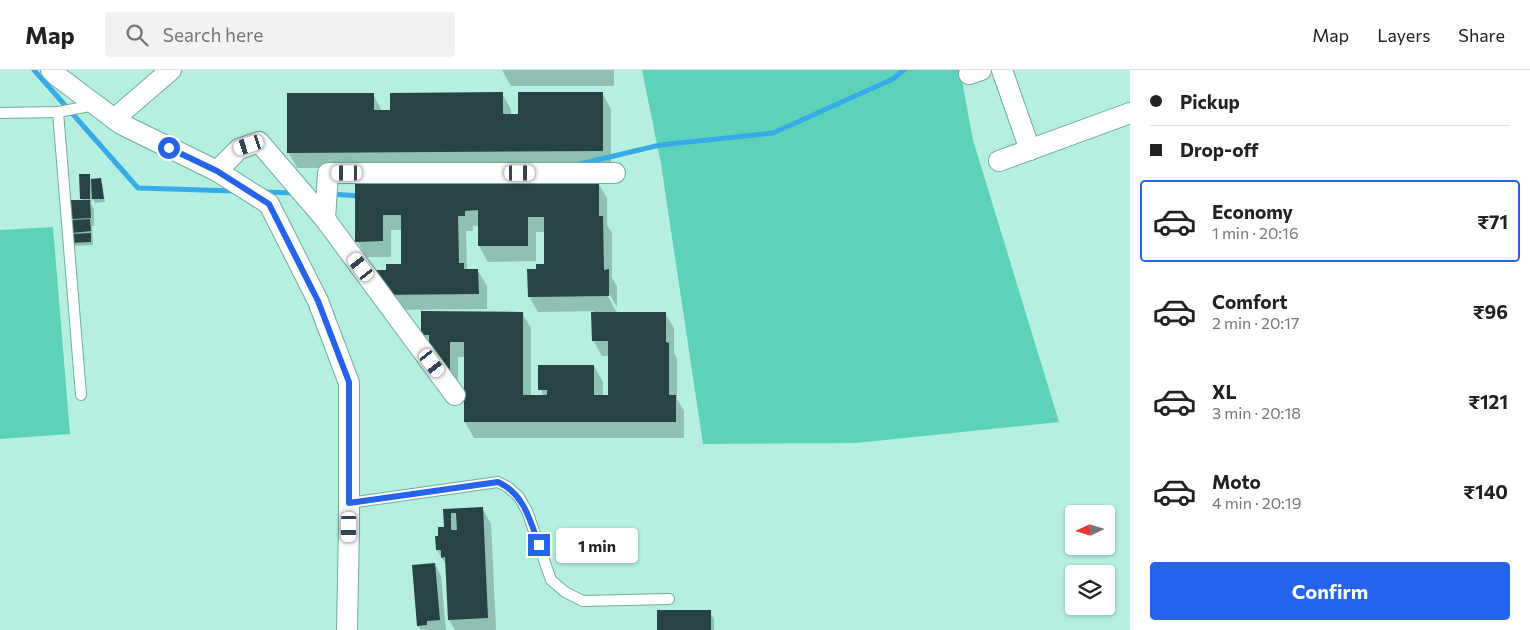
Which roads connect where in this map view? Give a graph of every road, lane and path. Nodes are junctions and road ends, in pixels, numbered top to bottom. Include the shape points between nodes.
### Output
1 (51, 70) edge
2 (171, 70) edge
3 (1002, 70) edge
4 (96, 105) junction
5 (58, 112) junction
6 (3, 113) edge
7 (1130, 113) edge
8 (114, 119) junction
9 (1030, 150) junction
10 (999, 161) dead end
11 (217, 171) junction
12 (616, 173) dead end
13 (325, 219) junction
14 (81, 395) dead end
15 (455, 395) dead end
16 (349, 503) junction
17 (669, 599) dead end
18 (347, 630) edge

1 - 4 street
2 - 8 street
3 - 9 street
4 - 5 lane
4 - 8 street
5 - 6 lane
5 - 14 lane
7 - 9 street
8 - 11 street
9 - 10 street
11 - 13 street via 239,148 259,142
11 - 16 street via 269,204 318,301 349,382
12 - 13 street via 328,173
13 - 15 street
16 - 17 lane via 498,482 519,497 552,580 565,592 583,600
16 - 18 street

